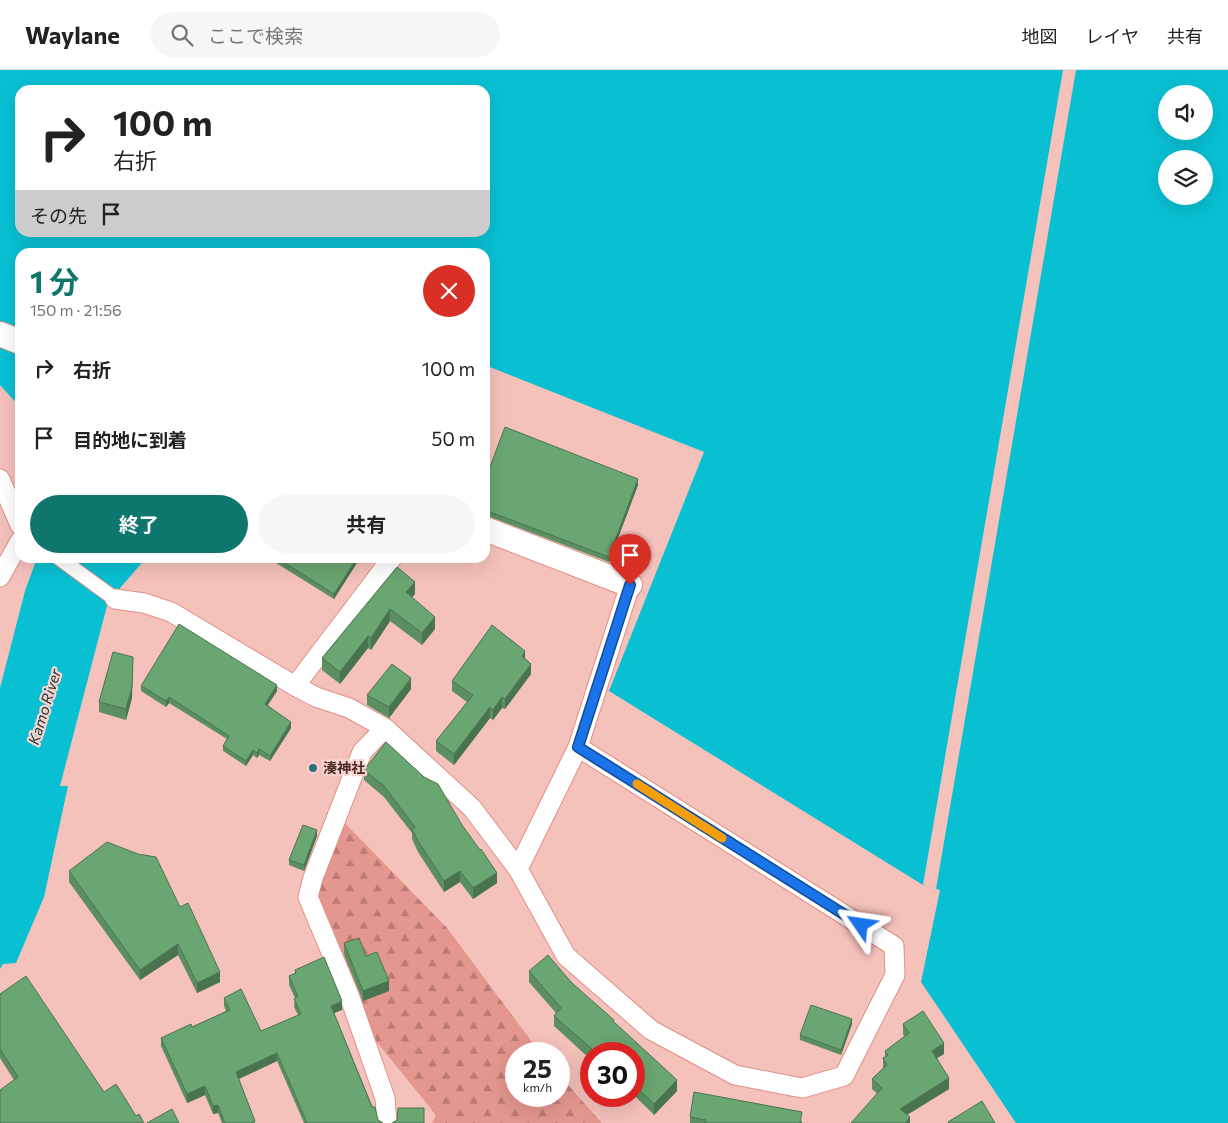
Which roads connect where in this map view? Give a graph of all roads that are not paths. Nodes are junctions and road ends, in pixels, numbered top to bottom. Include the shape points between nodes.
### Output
1 (0, 334) edge
2 (15, 340) edge
3 (0, 480) edge
4 (15, 514) edge
5 (490, 531) edge
6 (15, 550) edge
7 (66, 563) edge
8 (388, 563) edge
9 (0, 577) edge
10 (630, 585) joint
11 (115, 599) joint
12 (295, 686) junction
13 (385, 728) junction
14 (578, 747) junction
15 (518, 869) junction
16 (387, 1123) edge

1 - 2 street
3 - 4 street
5 - 10 street
6 - 9 street
7 - 11 street
8 - 12 street
10 - 14 street
11 - 12 street via 144,603 171,612
12 - 13 street via 350,708
13 - 15 street via 472,808
13 - 16 street via 362,752 308,897 349,995 386,1098
14 - 15 street
14 - 15 street via 894,946 895,975 844,1076 802,1088 735,1075 651,1030 566,956

